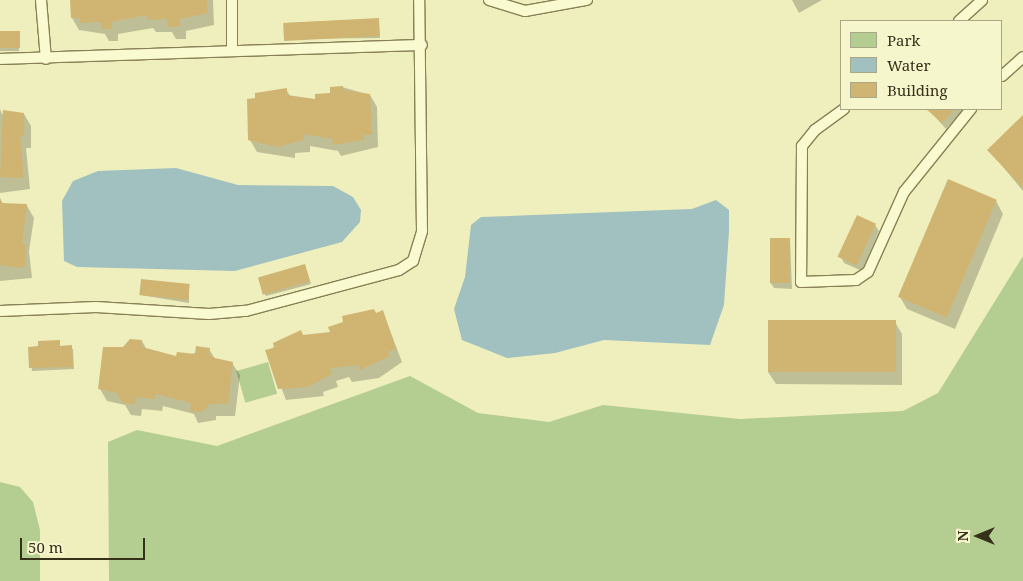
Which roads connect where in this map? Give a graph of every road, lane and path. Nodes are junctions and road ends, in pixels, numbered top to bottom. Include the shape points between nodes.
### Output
1 (40, 0) edge
2 (232, 0) edge
3 (419, 0) edge
4 (489, 0) edge
5 (587, 0) edge
6 (982, 0) edge
7 (959, 20) edge
8 (422, 45) junction
9 (232, 51) junction
10 (1023, 57) edge
11 (0, 59) edge
12 (46, 59) junction
13 (1003, 75) edge
14 (843, 110) edge
15 (970, 110) edge
16 (0, 310) edge

1 - 12 lane
2 - 9 lane
3 - 8 lane
4 - 5 lane via 525,12
6 - 7 lane
8 - 9 lane
8 - 16 lane via 418,158 422,231 420,247 406,265 246,311 209,314 96,307
9 - 12 lane
10 - 13 lane
11 - 12 lane
14 - 15 lane via 815,130 802,146 801,282 856,280 868,272 904,192

